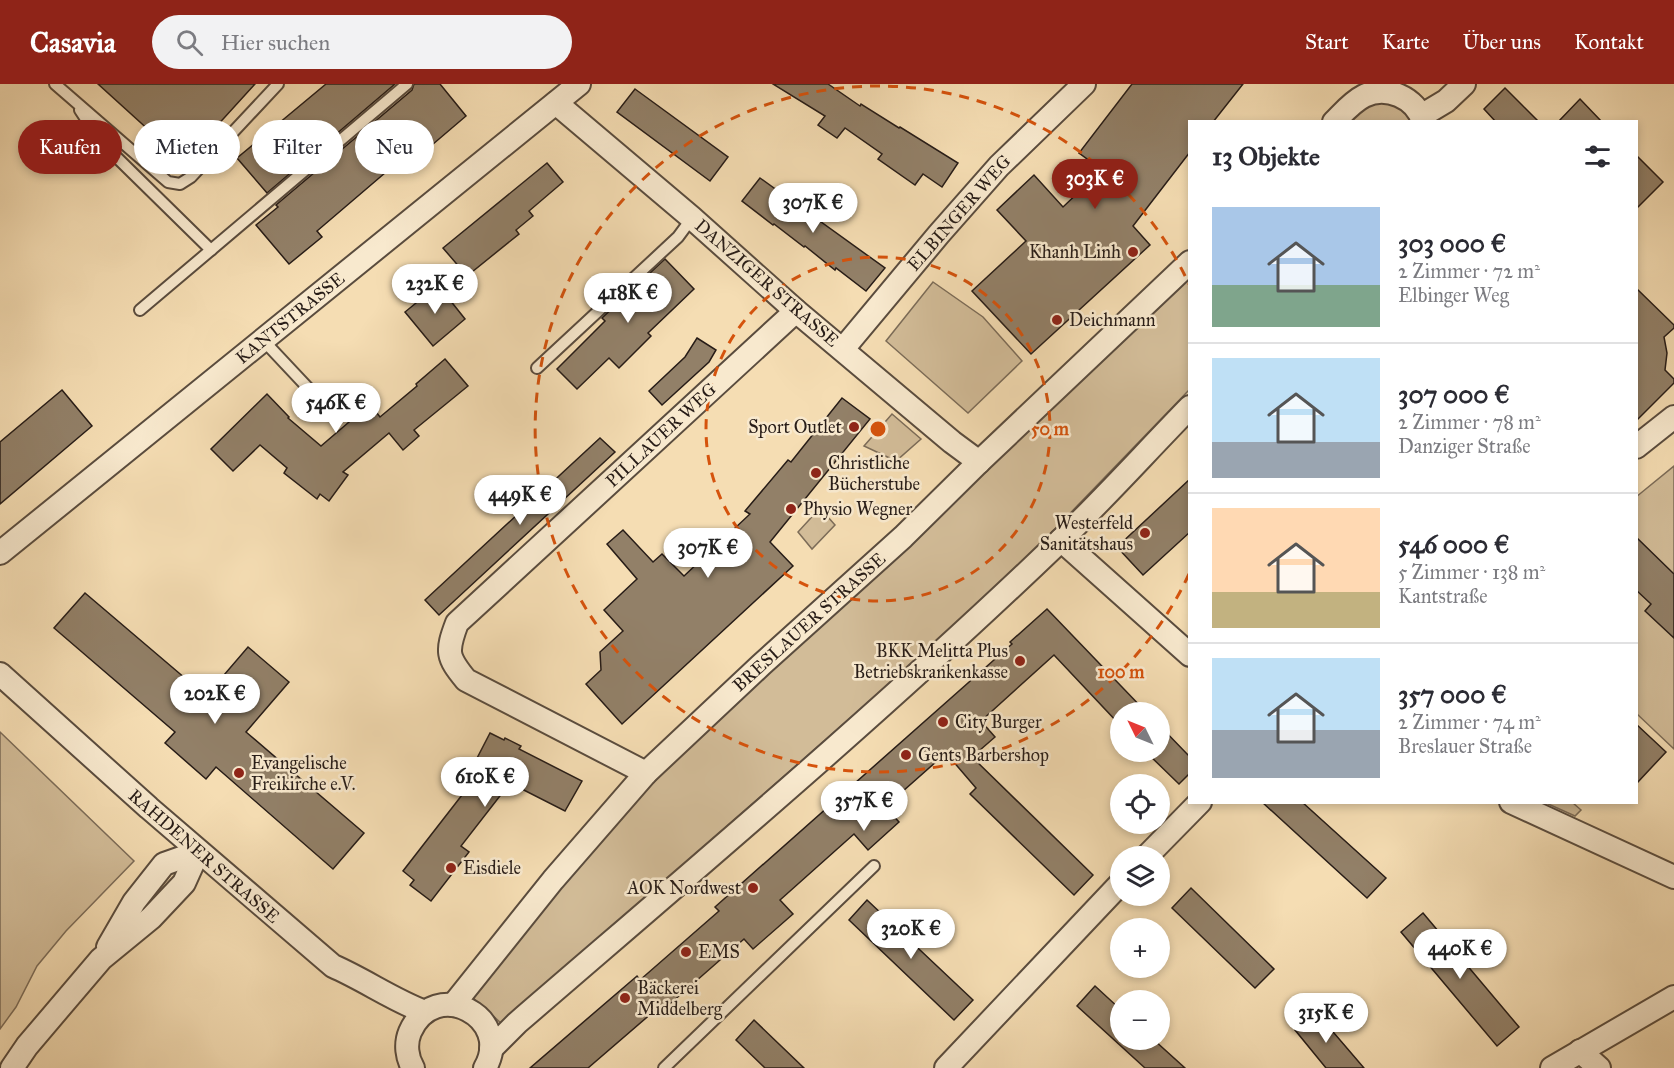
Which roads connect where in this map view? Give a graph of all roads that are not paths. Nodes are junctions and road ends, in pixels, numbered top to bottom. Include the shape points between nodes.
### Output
1 (56, 84) edge
2 (278, 84) edge
3 (407, 84) edge
4 (579, 84) edge
5 (1084, 84) edge
6 (1464, 84) edge
7 (1379, 88) edge
8 (74, 100) junction
9 (1354, 102) junction
10 (556, 103) junction
11 (1422, 119) edge
12 (1336, 120) edge
13 (1343, 120) edge
14 (692, 218) junction
15 (211, 250) junction
16 (1188, 264) edge
17 (140, 310) dead end
18 (796, 311) junction
19 (263, 340) junction
20 (843, 349) junction
21 (537, 368) dead end
22 (324, 405) dead end
23 (1188, 409) edge
24 (1674, 417) edge
25 (1638, 445) edge
26 (979, 462) junction
27 (1061, 540) junction
28 (0, 552) edge
29 (1188, 653) edge
30 (0, 674) edge
31 (646, 773) junction
32 (1198, 804) edge
33 (1515, 804) edge
34 (1157, 846) edge
35 (198, 852) junction
36 (874, 866) dead end
37 (1674, 877) edge
38 (1110, 895) edge
39 (1674, 997) edge
40 (453, 1005) junction
41 (425, 1012) junction
42 (1580, 1051) junction
43 (490, 1062) edge
44 (12, 1068) edge
45 (413, 1068) edge
46 (664, 1068) edge
47 (946, 1068) edge
48 (1552, 1068) edge
49 (1599, 1068) edge

1 - 8 lane
2 - 8 lane via 180,184 168,182
3 - 15 lane
4 - 10 street, KANTSTRASSE
5 - 20 street, ELBINGER WEG via 999,166
6 - 11 street
7 - 9 street
7 - 11 street via 1404,97
8 - 15 lane via 101,142
9 - 12 street
9 - 13 street
10 - 14 street, DANZIGER STRASSE
10 - 19 street, KANTSTRASSE
14 - 18 street, DANZIGER STRASSE
14 - 21 lane via 678,237
15 - 17 lane
16 - 26 street, BRESLAUER STRASSE
18 - 20 street, DANZIGER STRASSE
18 - 31 street, PILLAUER WEG via 457,623 450,642 451,662 466,680
19 - 22 lane
19 - 28 street, KANTSTRASSE
20 - 26 street, DANZIGER STRASSE
23 - 27 street
24 - 25 street
26 - 31 street, BRESLAUER STRASSE
27 - 29 street
27 - 43 street via 789,787 517,1023
30 - 35 street, RAHDENER STRASSE
31 - 40 street, BRESLAUER STRASSE via 553,880
32 - 34 street
33 - 37 street
35 - 41 street, RAHDENER STRASSE via 333,966
35 - 44 street via 164,864 134,902 101,959
36 - 46 lane
38 - 47 street
39 - 42 street
40 - 41 street
40 - 43 street via 468,1009 481,1019 489,1033
41 - 45 street via 408,1037 407,1052
42 - 48 street
42 - 49 street

